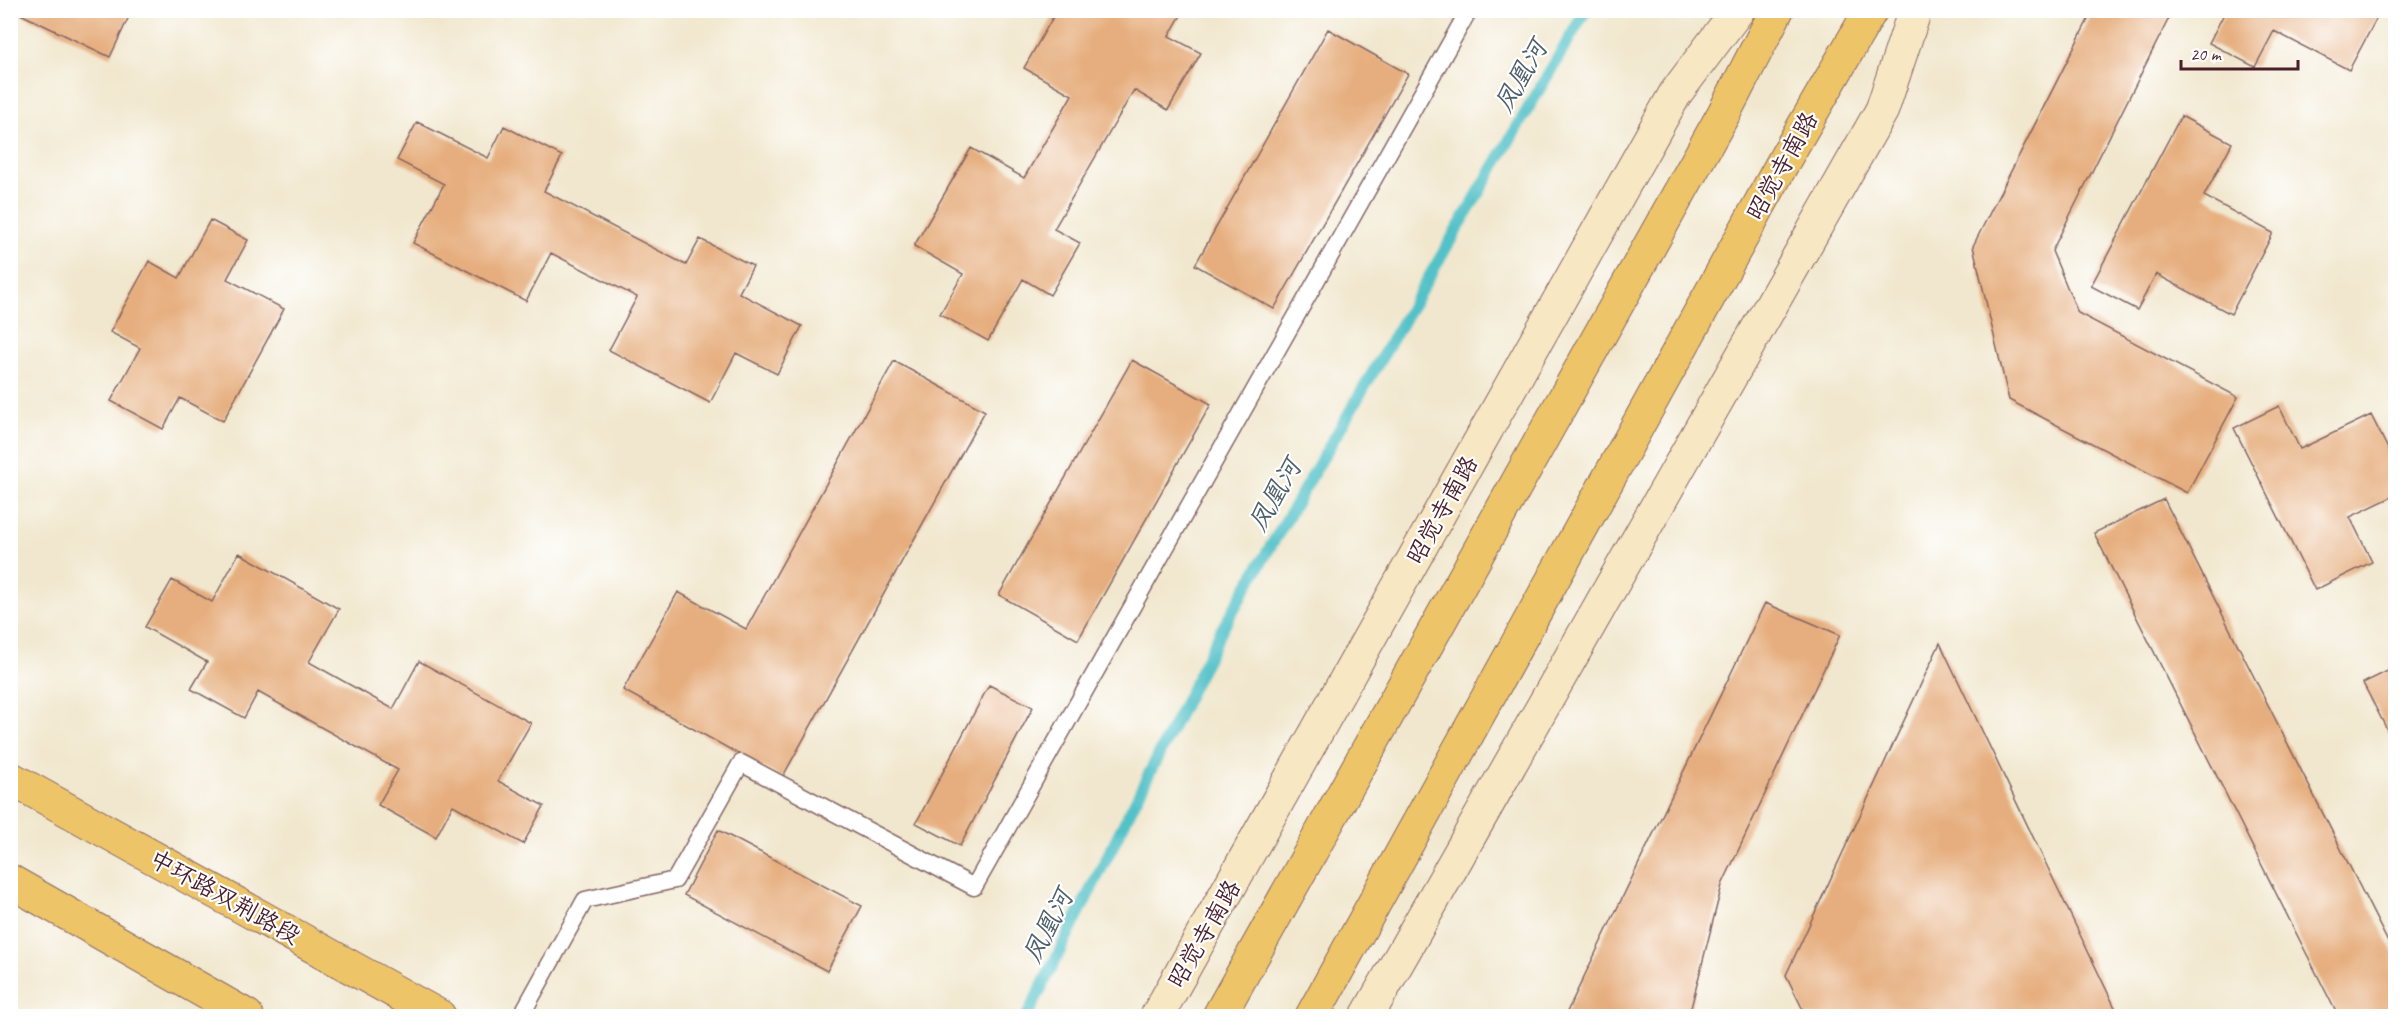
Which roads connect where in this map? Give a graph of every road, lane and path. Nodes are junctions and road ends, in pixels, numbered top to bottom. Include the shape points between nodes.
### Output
1 (1469, 10) edge
2 (1738, 10) edge
3 (1777, 10) edge
4 (1871, 10) edge
5 (1915, 10) edge
6 (10, 778) edge
7 (10, 881) edge
8 (247, 1017) edge
9 (439, 1017) edge
10 (521, 1017) edge
11 (1157, 1017) edge
12 (1218, 1017) edge
13 (1312, 1017) edge
14 (1367, 1017) edge

1 - 10 lane via 974,887 741,763 675,880 585,900
2 - 11 street, 昭觉寺南路 via 1675,94
3 - 12 main road via 1724,113
4 - 13 main road, 昭觉寺南路 via 1787,155
5 - 14 street via 1882,110
6 - 9 main road, 中环路双荆路段
7 - 8 main road

